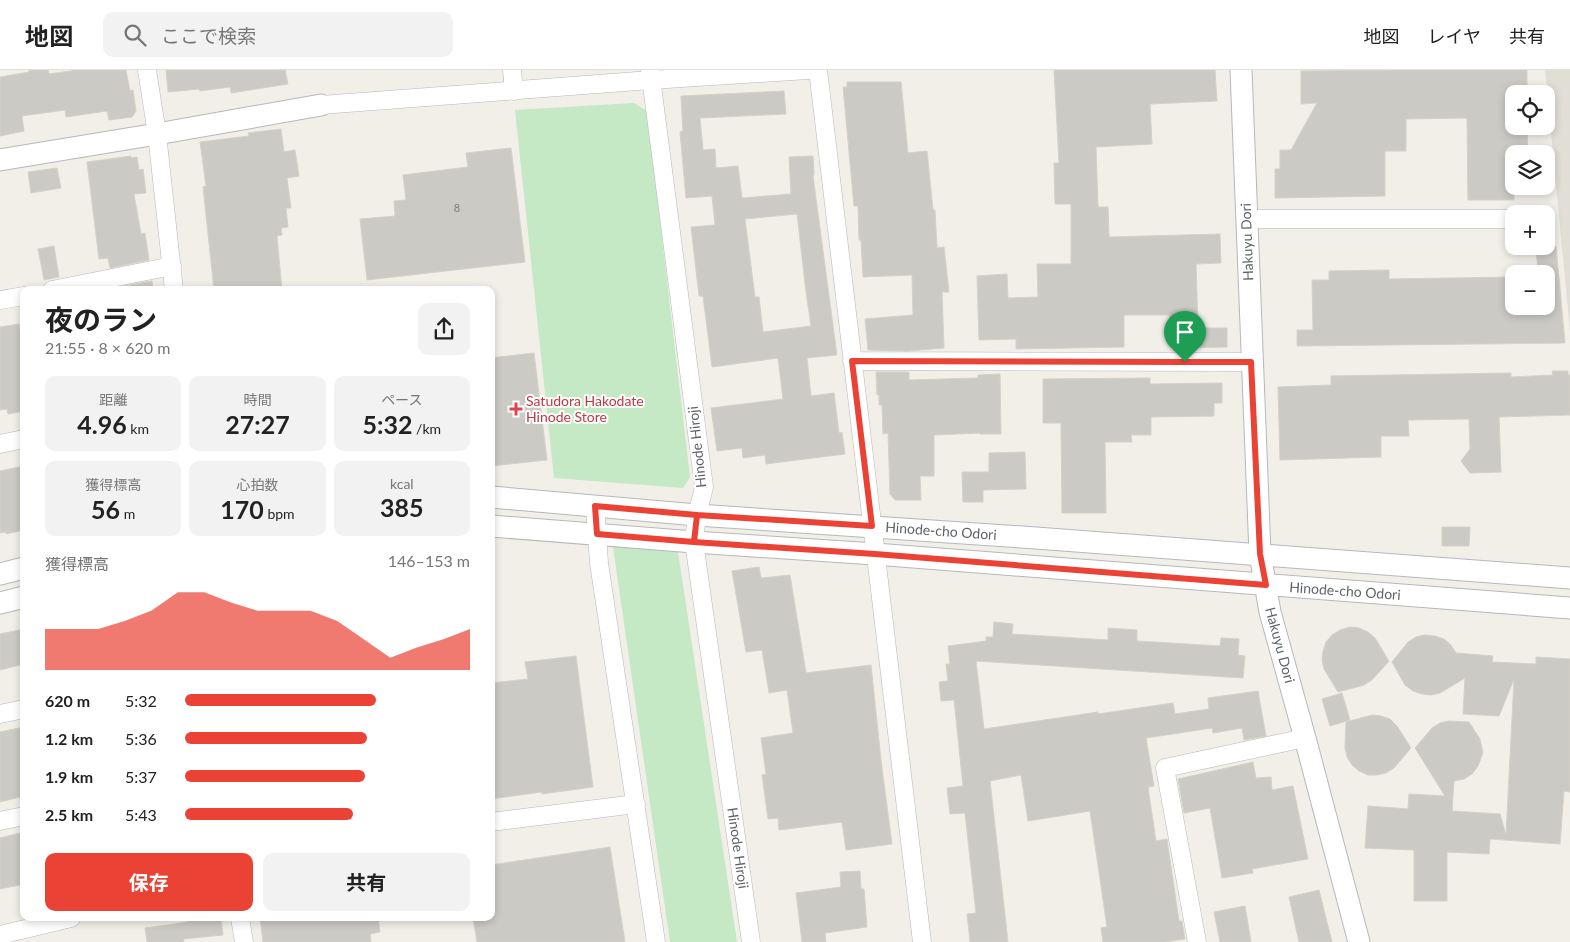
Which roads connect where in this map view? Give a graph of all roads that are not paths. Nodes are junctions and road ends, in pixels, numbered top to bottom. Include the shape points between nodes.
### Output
1 (146, 70) edge
2 (512, 70) edge
3 (808, 70) edge
4 (818, 70) edge
5 (1241, 70) edge
6 (651, 75) edge
7 (514, 91) junction
8 (321, 105) joint
9 (157, 134) junction
10 (0, 160) edge
11 (1505, 219) edge
12 (1246, 220) junction
13 (172, 266) junction
14 (72, 286) edge
15 (174, 286) edge
16 (20, 297) edge
17 (0, 300) edge
18 (852, 361) junction
19 (1251, 362) junction
20 (20, 440) edge
21 (0, 444) edge
22 (495, 497) edge
23 (595, 506) junction
24 (697, 515) junction
25 (495, 526) edge
26 (872, 526) junction
27 (597, 534) junction
28 (694, 542) junction
29 (875, 554) junction
30 (1260, 554) junction
31 (20, 569) edge
32 (0, 574) edge
33 (1570, 578) edge
34 (1266, 585) junction
35 (20, 598) edge
36 (0, 603) edge
37 (1570, 608) edge
38 (20, 709) edge
39 (0, 714) edge
40 (1306, 738) junction
41 (636, 804) junction
42 (20, 817) edge
43 (0, 821) edge
44 (495, 822) edge
45 (58, 921) edge
46 (240, 921) edge
47 (0, 935) edge
48 (244, 942) edge
49 (656, 942) edge
50 (752, 942) edge
51 (922, 942) edge
52 (1196, 942) edge
53 (1359, 942) edge

1 - 9 street
2 - 7 street
3 - 6 street
4 - 18 street
5 - 12 street, Hakuyu Dori
6 - 7 street
6 - 24 street, Hinode Hiroji via 704,486
7 - 8 street
8 - 9 street
9 - 10 street
9 - 13 street
11 - 12 street
12 - 19 street, Hakuyu Dori
13 - 14 street
13 - 15 street
16 - 17 street
18 - 19 street
18 - 26 street
19 - 30 street, Hakuyu Dori
20 - 21 street
22 - 23 street, Hinode-cho Odori
23 - 24 street, Hinode-cho Odori
23 - 27 street
24 - 26 street, Hinode-cho Odori
24 - 28 street, Hinode Hiroji
25 - 27 street, Hinode-cho Odori
26 - 29 street
26 - 30 street, Hinode-cho Odori
27 - 28 street, Hinode-cho Odori
27 - 41 street
28 - 29 street, Hinode-cho Odori
28 - 50 street, Hinode Hiroji
29 - 34 street, Hinode-cho Odori
29 - 51 street
30 - 33 street, Hinode-cho Odori
30 - 34 street, Hakuyu Dori
31 - 32 street
34 - 37 street, Hinode-cho Odori
34 - 40 street, Hakuyu Dori via 1270,612
35 - 36 street
38 - 39 street
40 - 52 street via 1165,768
40 - 53 street, Hakuyu Dori
41 - 44 street
41 - 49 street
42 - 43 street
45 - 47 street
46 - 48 street

